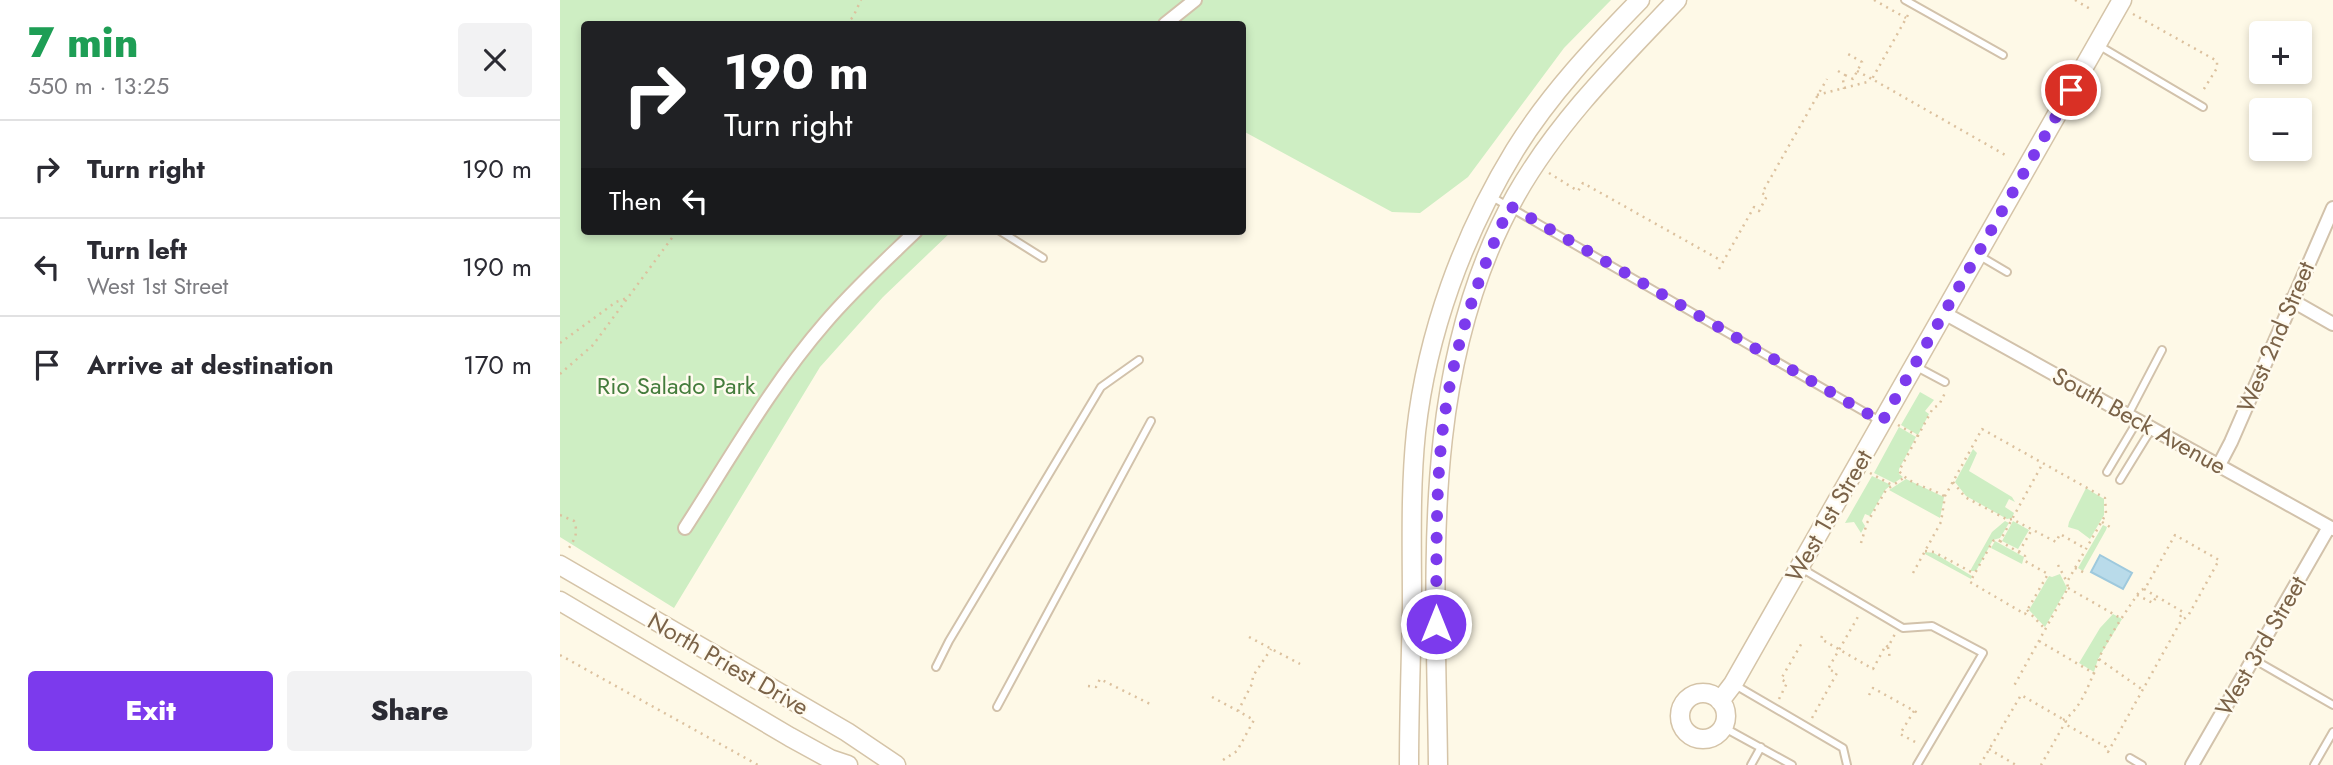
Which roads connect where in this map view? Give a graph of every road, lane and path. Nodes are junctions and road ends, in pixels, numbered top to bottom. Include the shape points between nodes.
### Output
1 (860, 0) edge
2 (1195, 0) edge
3 (1640, 0) edge
4 (1677, 0) edge
5 (1874, 0) edge
6 (1905, 0) edge
7 (2075, 0) edge
8 (2122, 0) edge
9 (1914, 5) junction
10 (2092, 10) dead end
11 (2133, 14) dead end
12 (1906, 18) junction
13 (849, 21) edge
14 (1169, 21) edge
15 (2096, 44) junction
16 (1848, 54) dead end
17 (2003, 55) dead end
18 (1838, 71) dead end
19 (1857, 71) junction
20 (1845, 75) junction
21 (1827, 79) dead end
22 (1872, 79) junction
23 (1844, 89) junction
24 (2202, 92) dead end
25 (1817, 95) junction
26 (2203, 107) dead end
27 (2007, 156) dead end
28 (1549, 173) dead end
29 (1489, 196) junction
30 (1510, 206) junction
31 (2333, 208) edge
32 (674, 235) edge
33 (912, 235) edge
34 (1006, 235) edge
35 (1977, 254) junction
36 (1043, 258) dead end
37 (1723, 261) junction
38 (1719, 269) dead end
39 (2007, 272) dead end
40 (628, 298) junction
41 (2291, 300) junction
42 (1944, 313) junction
43 (2333, 324) edge
44 (560, 343) edge
45 (2162, 350) dead end
46 (1139, 360) dead end
47 (1914, 365) junction
48 (560, 374) edge
49 (1948, 383) joint
50 (2133, 417) junction
51 (1151, 421) dead end
52 (1890, 423) junction
53 (2152, 428) junction
54 (1918, 436) junction
55 (2043, 463) junction
56 (2219, 465) junction
57 (2107, 472) dead end
58 (1870, 473) dead end
59 (1905, 477) junction
60 (2120, 480) dead end
61 (1953, 482) junction
62 (1893, 485) junction
63 (1945, 496) junction
64 (560, 515) edge
65 (2012, 519) junction
66 (2102, 522) junction
67 (2110, 527) dead end
68 (685, 528) dead end
69 (2331, 528) edge
70 (2032, 529) junction
71 (2000, 541) junction
72 (1861, 543) dead end
73 (2086, 549) junction
74 (1925, 551) junction
75 (2019, 552) junction
76 (560, 562) edge
77 (2058, 565) dead end
78 (1799, 568) junction
79 (2074, 568) junction
80 (1913, 573) dead end
81 (2085, 573) dead end
82 (1975, 574) junction
83 (2067, 582) junction
84 (2068, 588) junction
85 (2144, 589) junction
86 (2129, 593) dead end
87 (2136, 595) junction
88 (2156, 597) junction
89 (560, 601) edge
90 (1864, 605) junction
91 (2027, 610) junction
92 (2122, 619) junction
93 (2181, 621) junction
94 (1900, 626) junction
95 (2045, 629) junction
96 (1822, 636) dead end
97 (1249, 637) dead end
98 (1802, 641) dead end
99 (2039, 641) junction
100 (1888, 647) junction
101 (1271, 649) junction
102 (1839, 650) junction
103 (560, 654) edge
104 (1891, 659) dead end
105 (2099, 659) junction
106 (2253, 659) junction
107 (1300, 664) dead end
108 (936, 667) dead end
109 (1411, 673) junction
110 (1436, 674) junction
111 (2095, 674) junction
112 (1733, 684) junction
113 (1087, 686) dead end
114 (2014, 686) dead end
115 (2144, 691) junction
116 (1869, 695) dead end
117 (1212, 697) dead end
118 (1720, 701) junction
119 (1150, 704) dead end
120 (2333, 705) edge
121 (997, 707) dead end
122 (1774, 708) junction
123 (1238, 711) junction
124 (2064, 722) junction
125 (1723, 727) junction
126 (1807, 727) junction
127 (2333, 732) edge
128 (1761, 747) junction
129 (1927, 749) junction
130 (1989, 749) junction
131 (2130, 758) dead end
132 (1223, 760) dead end
133 (758, 765) edge
134 (848, 765) edge
135 (896, 765) edge
136 (1409, 765) edge
137 (1437, 765) edge
138 (1751, 765) edge
139 (1792, 765) edge
140 (1847, 765) edge
141 (1917, 765) edge
142 (1980, 765) edge
143 (2016, 765) edge
144 (2041, 765) edge
145 (2143, 765) edge
146 (2192, 765) edge
147 (2314, 765) edge

1 - 13 path
2 - 14 street
3 - 29 main road via 1541,113
4 - 30 main road via 1577,108
5 - 12 path
6 - 9 lane
7 - 10 path
8 - 15 main road, West 1st Street
9 - 12 path
9 - 17 lane
11 - 24 path via 2217,61
12 - 22 path
15 - 26 lane
15 - 35 main road, West 1st Street
16 - 19 path via 1863,62
18 - 20 path
19 - 20 path via 1853,79
19 - 22 path
20 - 23 path
21 - 25 path
22 - 23 path
22 - 27 path
23 - 25 path
25 - 37 path via 1762,193 1767,196 1764,203 1759,211 1754,207
28 - 37 path via 1578,191 1583,183
29 - 30 lane
29 - 109 main road via 1445,302 1420,402 1413,481
30 - 52 lane
30 - 110 main road via 1470,302 1447,399 1438,481
31 - 41 street, West 2nd Street
32 - 40 path
33 - 68 street via 823,325 784,376
34 - 36 lane
35 - 39 lane
35 - 42 main road, West 1st Street
37 - 38 path
40 - 44 path
40 - 48 path via 593,345
41 - 43 street
41 - 56 street, West 2nd Street
42 - 47 main road, West 1st Street
42 - 50 street, South Beck Avenue
45 - 50 lane
46 - 108 lane via 1101,387
47 - 49 lane
47 - 52 main road, West 1st Street
49 - 54 path
50 - 53 street, South Beck Avenue
50 - 57 lane
51 - 121 lane
52 - 54 path
52 - 78 main road, West 1st Street
53 - 56 street, South Beck Avenue
53 - 60 lane
54 - 59 path via 1899,470
55 - 61 path via 1982,429
55 - 65 path
55 - 66 path via 2105,498
56 - 69 street, South Beck Avenue
58 - 62 path
59 - 62 path
59 - 63 path
61 - 63 path
61 - 65 path via 1965,497
62 - 72 path via 1867,523
63 - 74 path via 1941,522
64 - 76 path via 575,521 578,530
65 - 70 path
65 - 71 path
66 - 67 path
66 - 73 path
69 - 106 street, West 3rd Street
70 - 73 path via 2056,542 2060,534
70 - 75 path
71 - 75 path
71 - 82 path via 1993,541
73 - 79 path
74 - 80 path
74 - 82 path
75 - 91 path via 2025,561 2048,574
76 - 135 main road, North Priest Drive
77 - 83 path
78 - 90 lane
78 - 112 main road, West 1st Street
79 - 81 path
79 - 83 path
82 - 91 path via 1970,582 2025,614
83 - 84 path
84 - 92 path
84 - 95 path
85 - 87 path
85 - 88 path
85 - 93 path via 2175,535 2219,560
86 - 87 path
87 - 88 path via 2152,603
87 - 92 path
88 - 93 path via 2183,612
89 - 134 main road, North Priest Drive via 779,730
90 - 94 lane
90 - 102 path
91 - 95 path
92 - 105 path
93 - 115 path
94 - 100 path
94 - 129 lane via 1932,626 1983,653
95 - 99 path
96 - 102 path
97 - 101 path
98 - 122 path via 1781,679 1787,683
99 - 111 path
99 - 114 path
100 - 102 path via 1873,669
100 - 104 path
101 - 107 path
101 - 123 path
102 - 126 path via 1828,668 1837,673
103 - 133 path
105 - 111 path
105 - 115 path
106 - 120 lane
106 - 146 street, West 3rd Street
109 - 110 lane
109 - 136 main road
110 - 137 main road
111 - 124 path
112 - 118 main road, West 1st Street
112 - 122 lane
113 - 119 path via 1096,687 1100,679
115 - 124 path via 2108,752
116 - 129 path via 1873,688 1916,712 1900,734
117 - 123 path
118 - 125 main road via 1726,715
118 - 125 main road via 1708,694 1693,696 1683,706 1681,720 1688,733 1702,739
122 - 126 lane
123 - 132 path via 1254,720 1237,751
124 - 130 path via 2021,695
124 - 144 path
125 - 128 lane
126 - 140 lane via 1843,748
127 - 147 lane
128 - 138 lane
128 - 139 lane
129 - 141 lane
130 - 142 path
130 - 143 path
131 - 145 lane

